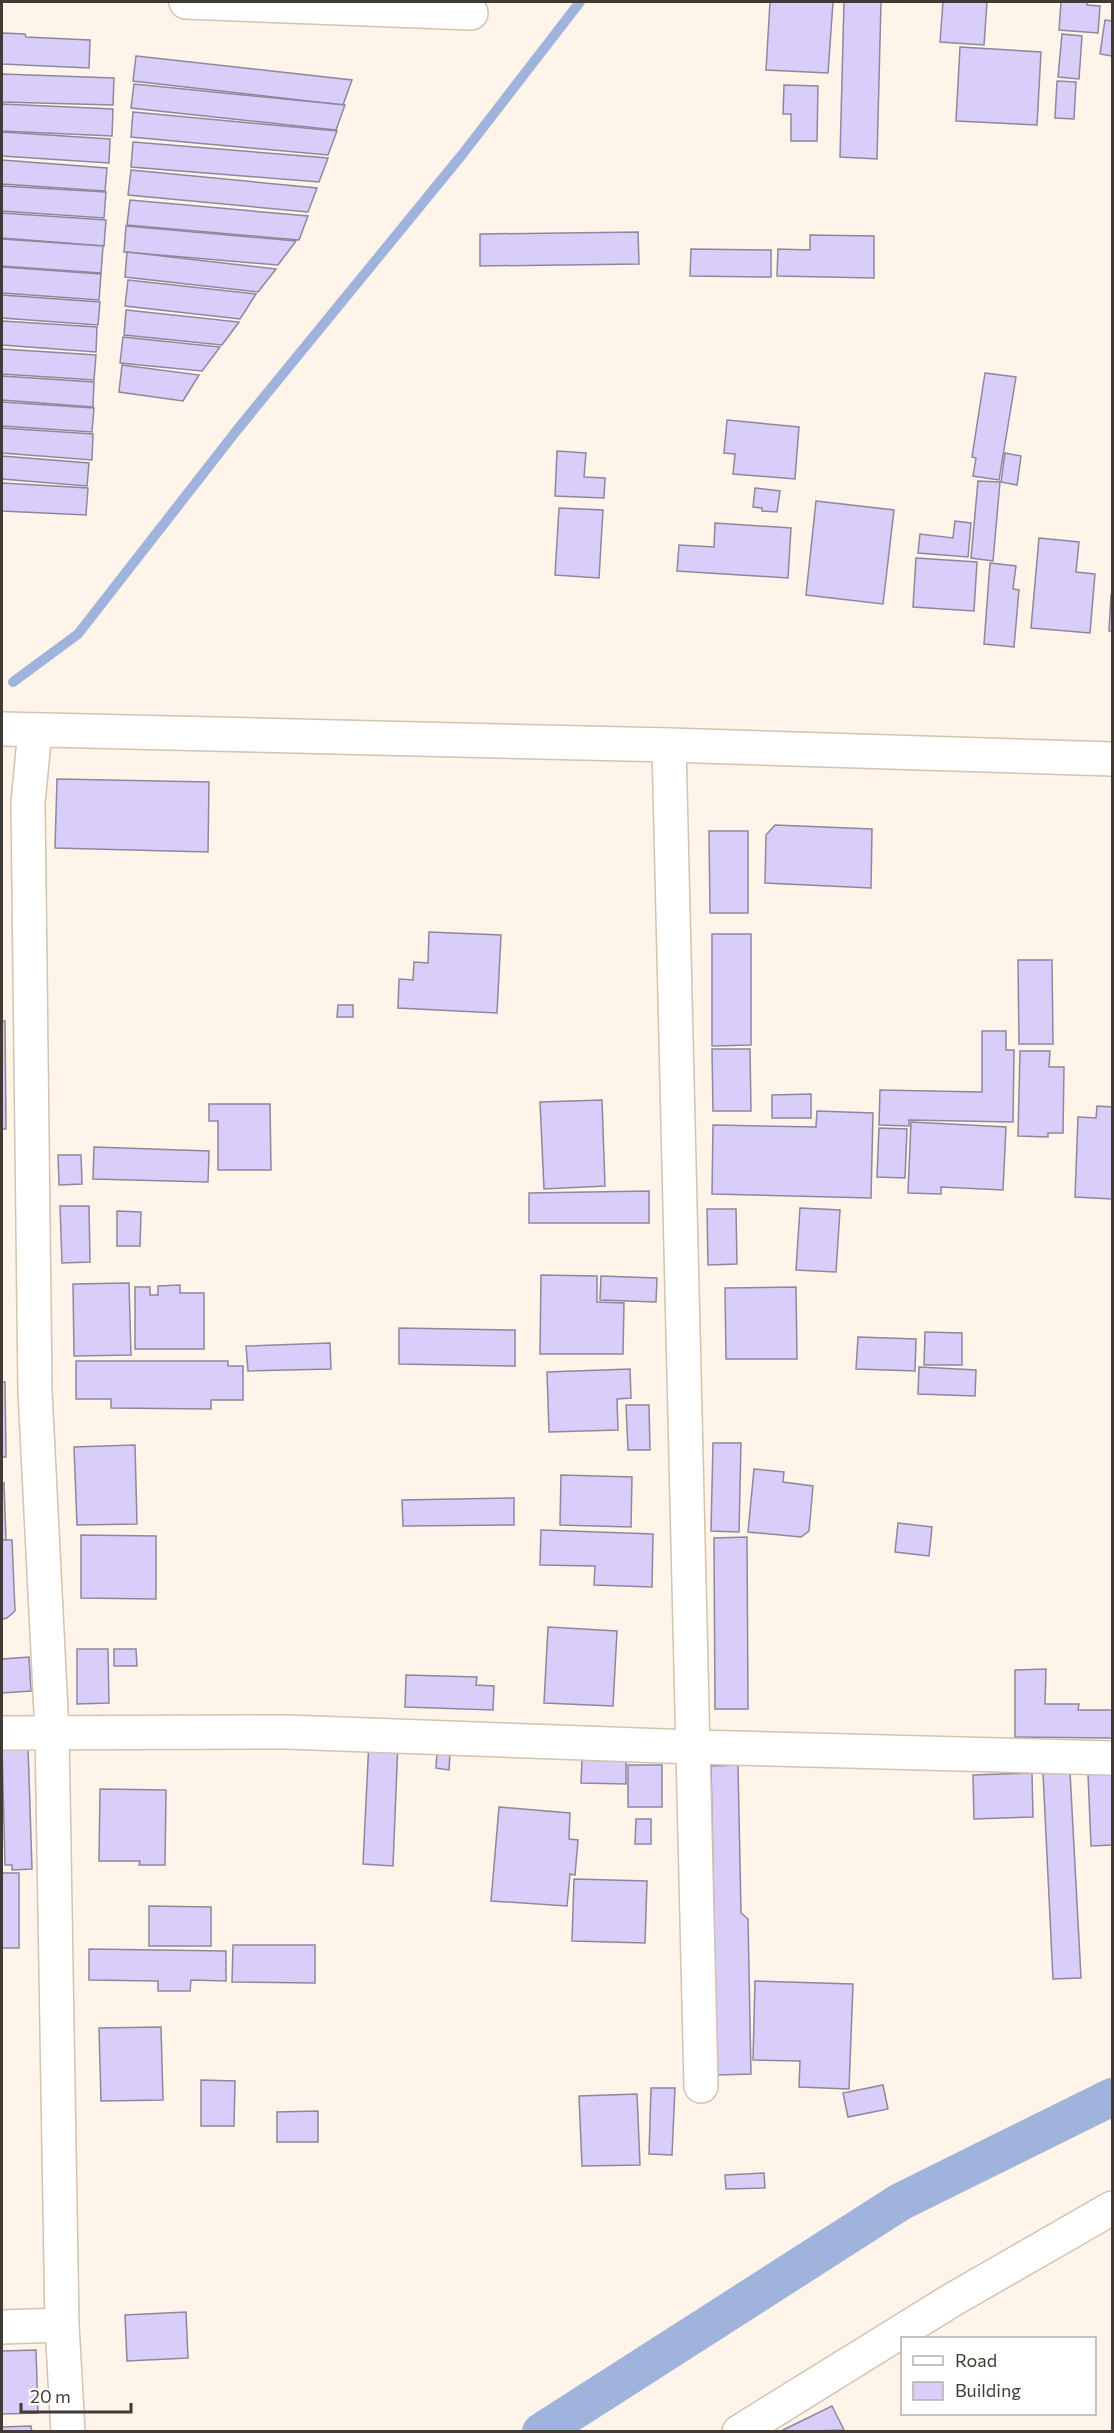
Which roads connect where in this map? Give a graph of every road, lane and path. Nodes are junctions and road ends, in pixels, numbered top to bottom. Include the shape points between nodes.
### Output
1 (186, 2) edge
2 (471, 13) dead end
3 (2, 729) edge
4 (35, 730) junction
5 (669, 745) junction
6 (1113, 759) edge
7 (52, 1732) junction
8 (2, 1733) edge
9 (693, 1747) junction
10 (1113, 1758) edge
11 (701, 2086) dead end
12 (1113, 2208) edge
13 (62, 2325) junction
14 (2, 2327) edge
15 (68, 2432) edge
16 (740, 2432) edge

1 - 2 street
3 - 4 street
4 - 5 street
4 - 7 street via 28,803 34,1333
5 - 6 street
5 - 9 street
7 - 8 street
7 - 9 street via 287,1732
7 - 13 street
9 - 10 street
9 - 11 street
12 - 16 street via 952,2300
13 - 14 street
13 - 15 street

